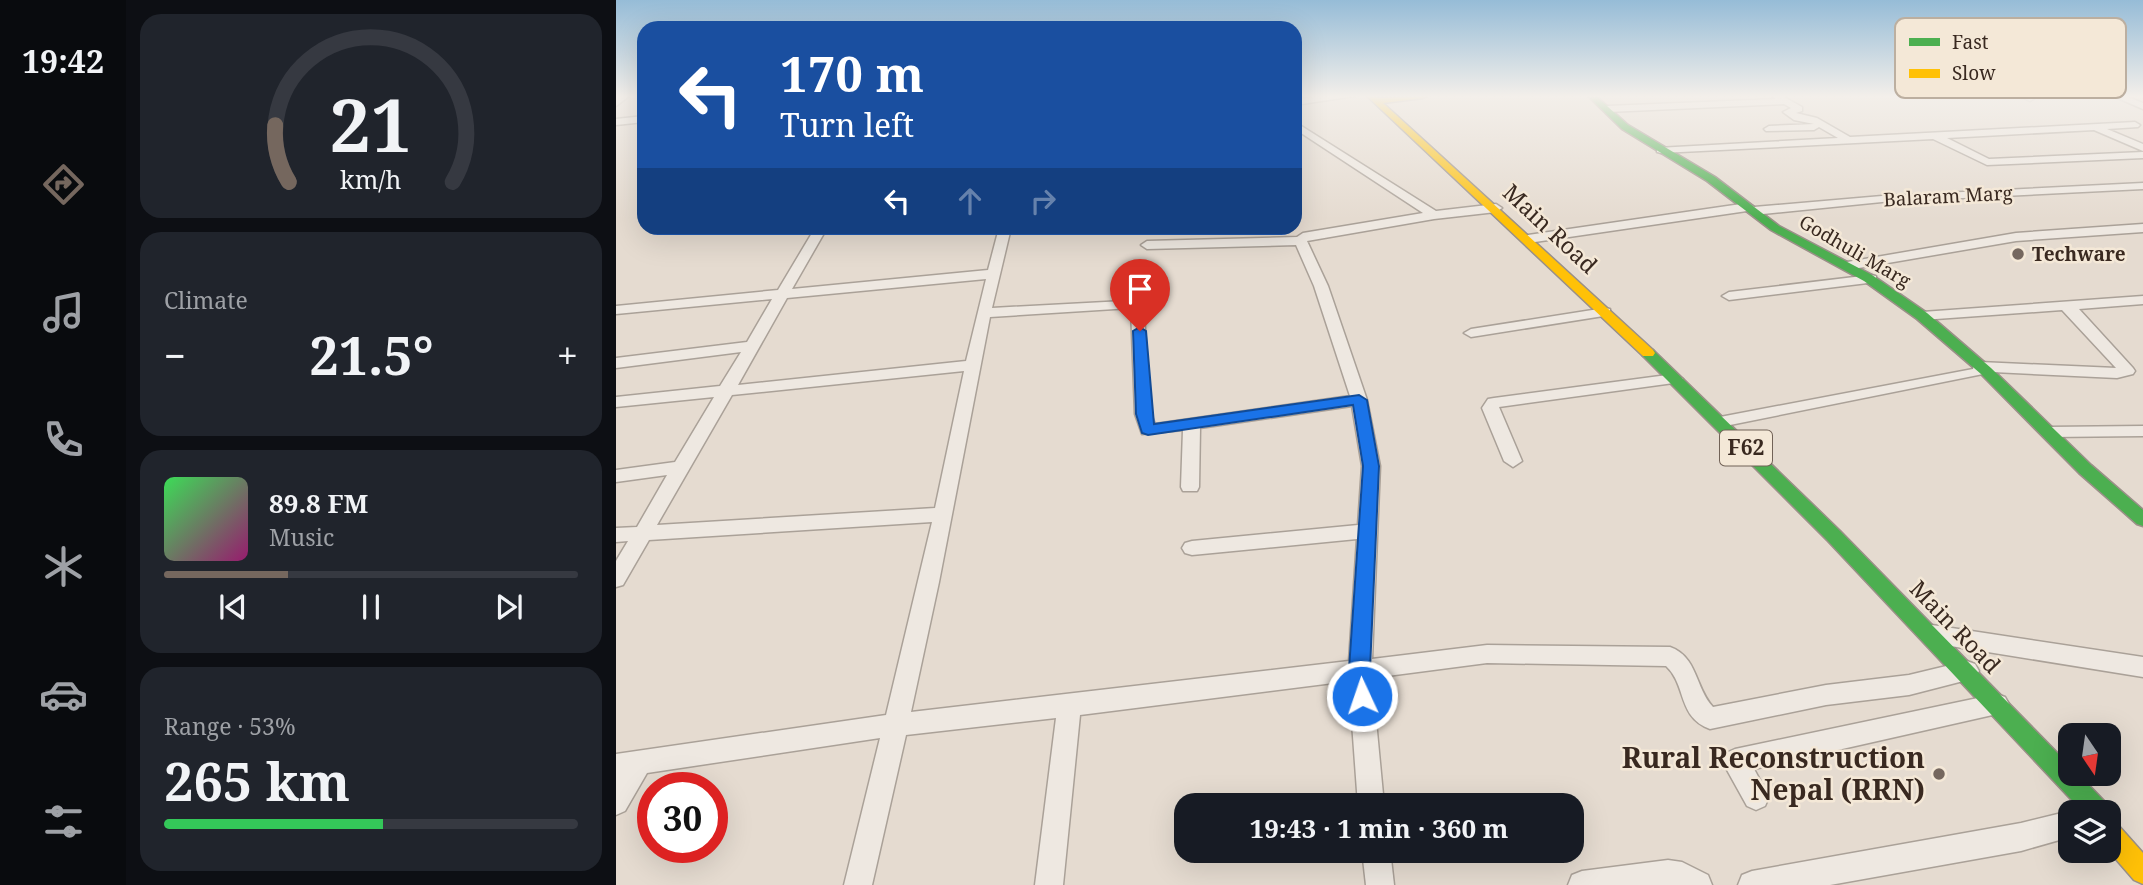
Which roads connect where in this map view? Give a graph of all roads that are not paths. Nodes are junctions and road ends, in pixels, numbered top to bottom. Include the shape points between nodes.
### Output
1 (1314, 137) edge
2 (1417, 137) edge
3 (1642, 137) edge
4 (1867, 137) edge
5 (1939, 137) edge
6 (2119, 137) edge
7 (1846, 138) joint
8 (2143, 148) edge
9 (1661, 149) junction
10 (2143, 155) edge
11 (2143, 186) edge
12 (1493, 208) junction
13 (1751, 209) junction
14 (1434, 215) junction
15 (2143, 228) edge
16 (817, 235) edge
17 (1004, 235) edge
18 (1528, 239) junction
19 (1301, 241) junction
20 (1147, 246) dead end
21 (1847, 266) junction
22 (993, 274) junction
23 (1871, 279) junction
24 (782, 293) junction
25 (1729, 296) dead end
26 (2143, 300) edge
27 (2064, 305) junction
28 (616, 310) edge
29 (1601, 312) junction
30 (985, 313) junction
31 (1922, 316) junction
32 (1471, 333) dead end
33 (751, 346) junction
34 (616, 363) edge
35 (974, 365) junction
36 (1983, 369) junction
37 (1671, 380) junction
38 (726, 389) junction
39 (1359, 400) junction
40 (616, 402) edge
41 (1720, 422) junction
42 (1192, 424) junction
43 (2143, 431) edge
44 (2049, 432) junction
45 (1513, 461) dead end
46 (681, 467) junction
47 (616, 476) edge
48 (1190, 488) dead end
49 (2136, 505) edge
50 (943, 514) junction
51 (2143, 520) edge
52 (1367, 531) junction
53 (644, 532) junction
54 (616, 535) edge
55 (1192, 548) dead end
56 (616, 579) edge
57 (1930, 634) junction
58 (2143, 667) edge
59 (1360, 669) junction
60 (1963, 672) junction
61 (1993, 705) junction
62 (1069, 706) junction
63 (893, 725) junction
64 (627, 764) edge
65 (1370, 793) edge
66 (1756, 797) dead end
67 (2077, 800) edge
68 (2087, 800) edge
69 (616, 802) edge
70 (2058, 827) edge
71 (2121, 835) edge
72 (2121, 847) edge
73 (2143, 859) edge
74 (1377, 863) edge
75 (2143, 871) edge
76 (858, 885) edge
77 (1049, 885) edge
78 (1380, 885) edge
79 (1582, 885) edge
80 (1698, 885) edge
81 (1752, 885) edge

1 - 14 street
2 - 12 main road, Main Road / F62
3 - 9 main road, Godhuli Marg
4 - 7 street
5 - 10 street via 1987,162
6 - 8 street
7 - 9 street
9 - 13 main road, Godhuli Marg
11 - 13 street, Balaram Marg
12 - 14 street
12 - 18 main road, Main Road / F62
12 - 29 main road, Main Road / F62
13 - 18 street, Balaram Marg
13 - 21 main road, Godhuli Marg via 1775,228
14 - 19 street via 1303,237
15 - 21 street via 2016,237
16 - 24 street
17 - 22 street
18 - 29 main road, Main Road / F62
19 - 20 street
19 - 39 street
21 - 23 main road, Godhuli Marg
22 - 24 street
22 - 30 street
23 - 25 street
23 - 31 main road, Godhuli Marg
24 - 28 street
24 - 33 street
26 - 27 street
27 - 31 street
27 - 36 street via 2127,371
29 - 32 street
29 - 37 main road, Main Road / F62
30 - 35 street
30 - 42 street via 1138,303 1143,414 1148,430
31 - 36 main road, Godhuli Marg
33 - 34 street
33 - 38 street
35 - 38 street
35 - 50 street
36 - 41 street
36 - 44 main road, Godhuli Marg
37 - 41 main road, Main Road / F62
37 - 45 street via 1494,403 1490,408
37 - 60 main road, Main Road / F62
38 - 40 street
38 - 46 street
39 - 42 street
39 - 52 street via 1371,466
41 - 57 main road, Main Road / F62
42 - 48 street
43 - 44 street
44 - 49 main road, Godhuli Marg via 2085,469
46 - 47 street
46 - 53 street
49 - 51 main road, Godhuli Marg
50 - 53 street
50 - 63 street
52 - 55 street
52 - 59 street
53 - 54 street
53 - 56 street
57 - 58 street
57 - 60 main road, Main Road / F62
59 - 60 street via 1487,654 1670,656 1678,662 1702,713 1710,718
59 - 62 street
59 - 65 street
60 - 61 main road, Main Road / F62
61 - 66 street via 1735,761
61 - 67 main road, Main Road / F62
61 - 68 main road, Main Road / F62
62 - 63 street
62 - 77 street
63 - 64 street
63 - 76 street
64 - 69 street
70 - 81 street
71 - 73 main road
72 - 75 main road
74 - 78 street
79 - 80 street via 1668,874

